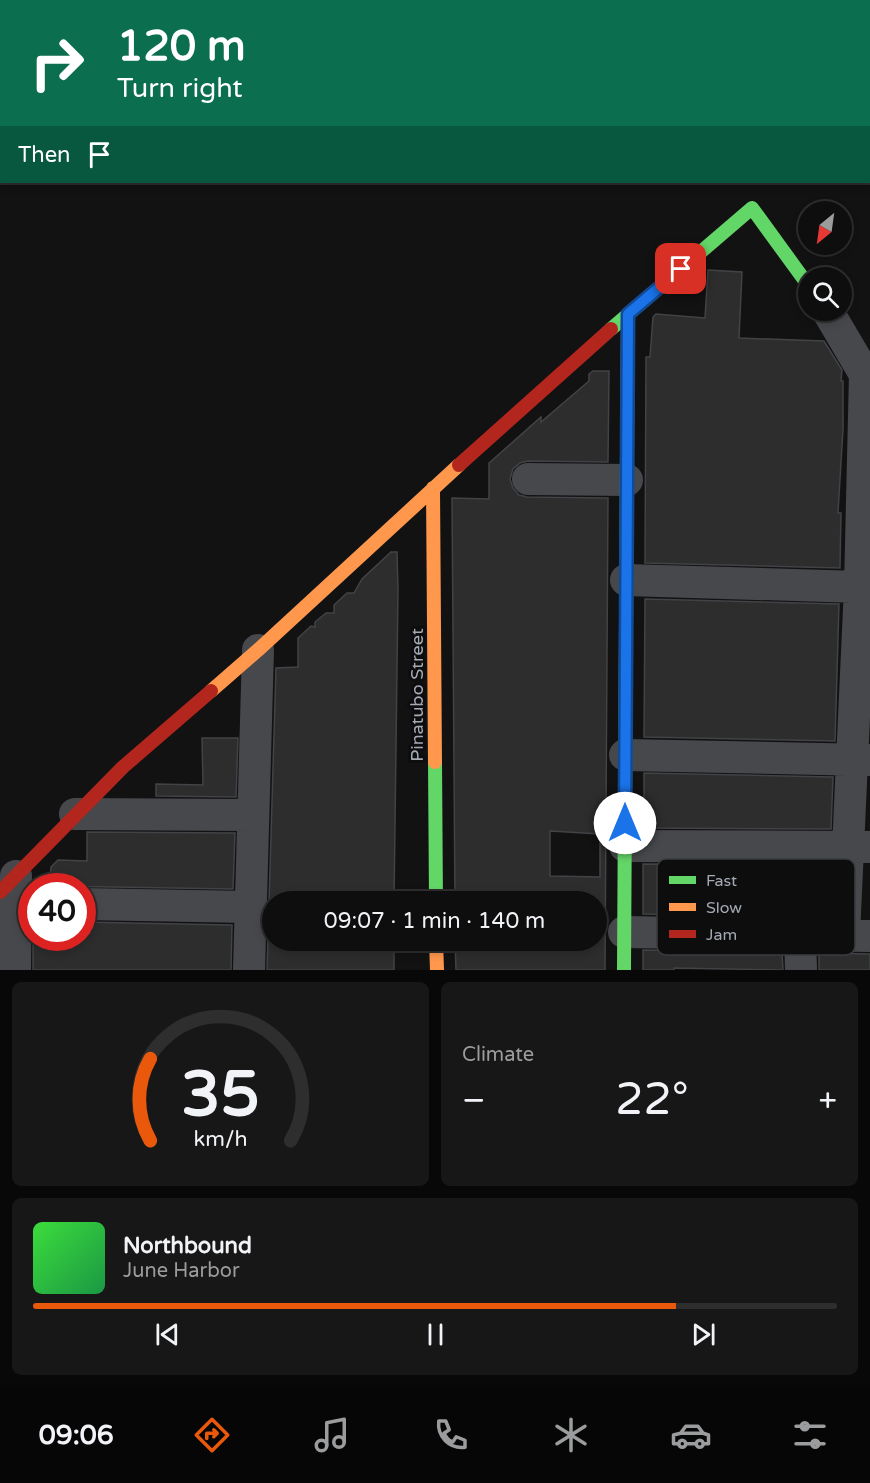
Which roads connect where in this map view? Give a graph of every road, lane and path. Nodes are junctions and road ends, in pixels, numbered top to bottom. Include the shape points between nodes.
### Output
1 (798, 271) edge
2 (628, 314) junction
3 (833, 321) edge
4 (867, 378) edge
5 (528, 479) dead end
6 (627, 480) junction
7 (433, 488) junction
8 (626, 580) junction
9 (860, 587) junction
10 (258, 650) junction
11 (625, 755) junction
12 (861, 759) edge
13 (75, 814) junction
14 (253, 815) junction
15 (625, 846) junction
16 (859, 847) edge
17 (436, 891) edge
18 (16, 893) edge
19 (96, 904) edge
20 (251, 907) junction
21 (624, 932) junction
22 (657, 933) edge
23 (857, 936) edge
24 (436, 951) edge
25 (801, 955) edge
26 (15, 970) edge
27 (249, 970) edge
28 (436, 970) edge
29 (624, 970) edge
30 (801, 970) edge

1 - 2 street via 752,208
2 - 6 street
2 - 7 street
3 - 4 street
4 - 9 street
5 - 6 street
6 - 8 street
7 - 10 street
7 - 17 street, Pinatubo Street
8 - 9 street
8 - 11 street
9 - 12 street
10 - 13 street via 123,766
10 - 14 street
11 - 12 street
11 - 15 street
12 - 16 street
13 - 14 street
13 - 18 street
14 - 20 street
15 - 16 street
15 - 21 street
16 - 23 street
18 - 26 street
19 - 20 street
20 - 27 street
21 - 22 street
21 - 29 street
24 - 28 street
25 - 30 street

